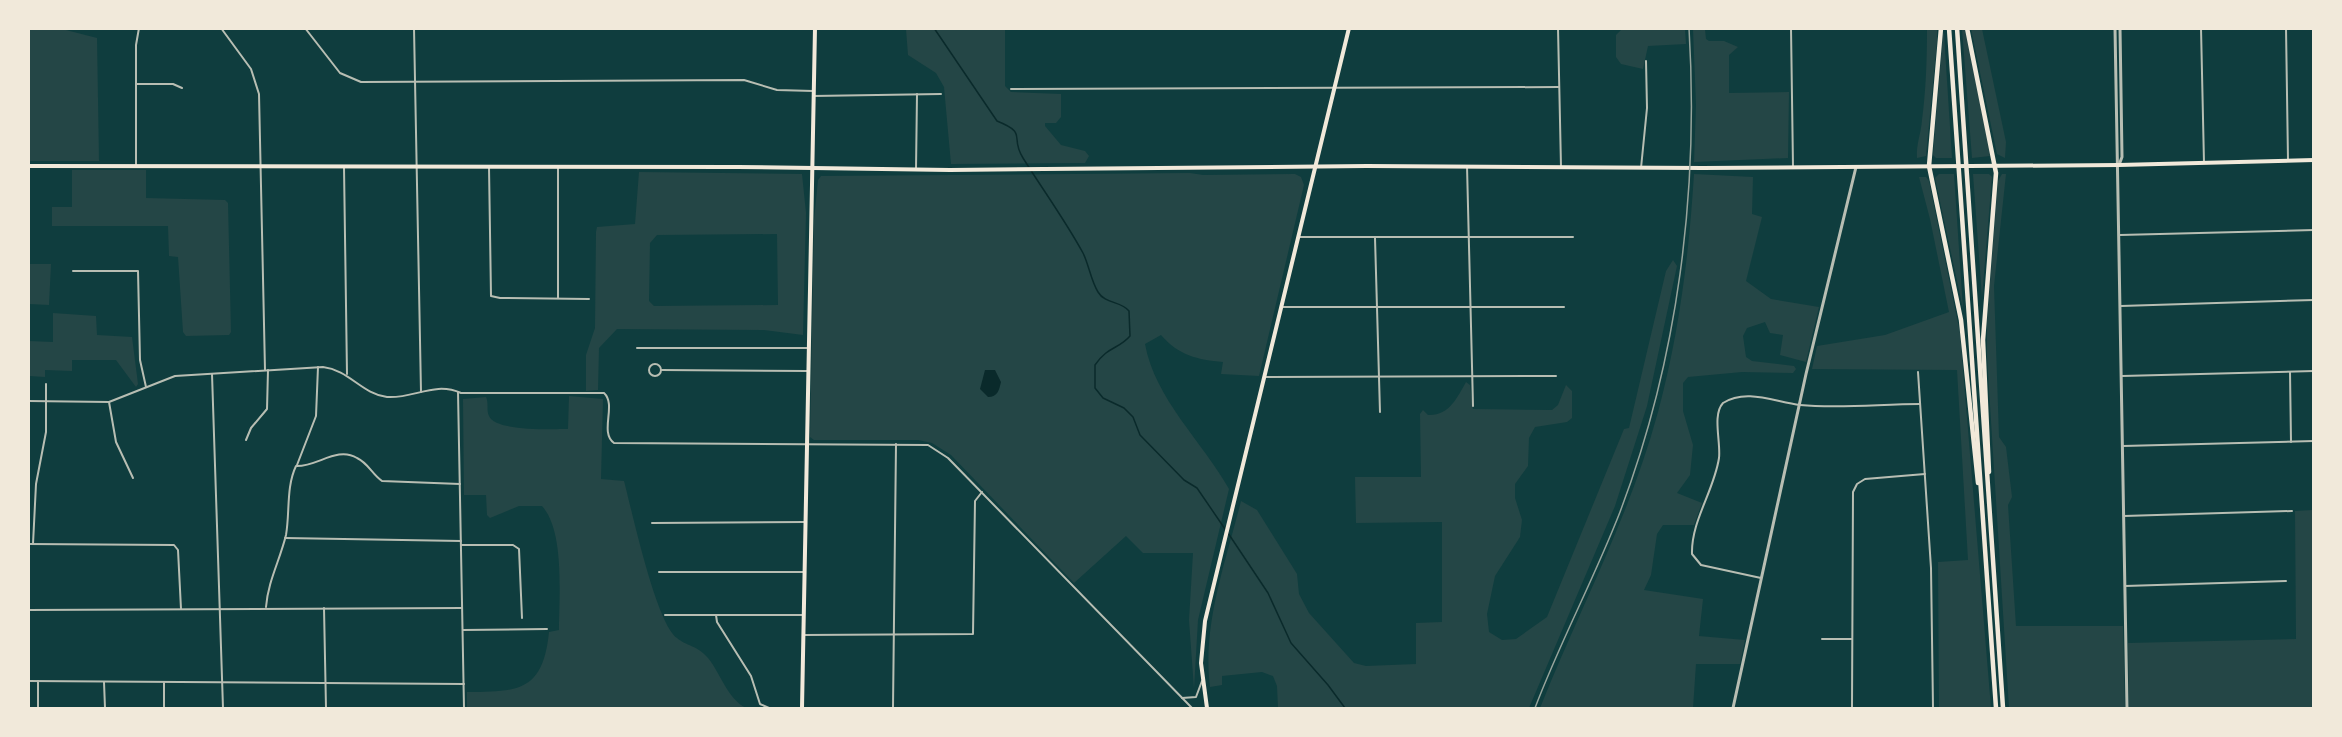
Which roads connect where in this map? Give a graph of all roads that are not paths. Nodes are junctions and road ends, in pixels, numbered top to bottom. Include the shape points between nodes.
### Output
1 (139, 28) edge
2 (222, 28) edge
3 (305, 28) edge
4 (414, 28) edge
5 (815, 28) edge
6 (1349, 28) edge
7 (1558, 28) edge
8 (1791, 28) edge
9 (1941, 28) edge
10 (1950, 28) edge
11 (1957, 28) edge
12 (1967, 28) edge
13 (2115, 28) edge
14 (2120, 28) edge
15 (2201, 28) edge
16 (2286, 28) edge
17 (1646, 61) dead end
18 (415, 81) junction
19 (136, 84) junction
20 (1559, 87) junction
21 (182, 88) dead end
22 (1335, 88) junction
23 (1011, 89) dead end
24 (813, 94) junction
25 (917, 94) junction
26 (941, 94) dead end
27 (2288, 160) junction
28 (2313, 160) edge
29 (2204, 163) junction
30 (2119, 165) junction
31 (28, 166) edge
32 (136, 166) junction
33 (1467, 166) junction
34 (1856, 166) junction
35 (1929, 166) junction
36 (261, 167) junction
37 (344, 167) junction
38 (417, 167) junction
39 (489, 167) junction
40 (558, 167) junction
41 (1315, 167) junction
42 (1561, 167) junction
43 (1793, 167) junction
44 (1996, 167) junction
45 (811, 168) junction
46 (1641, 168) junction
47 (916, 169) junction
48 (2313, 230) edge
49 (2120, 235) junction
50 (1469, 236) junction
51 (1299, 237) junction
52 (1375, 237) junction
53 (1573, 237) dead end
54 (73, 271) dead end
55 (558, 298) junction
56 (589, 299) dead end
57 (2313, 300) edge
58 (1564, 306) dead end
59 (2121, 306) junction
60 (1281, 307) junction
61 (1377, 307) junction
62 (1470, 307) junction
63 (638, 348) dead end
64 (807, 348) junction
65 (318, 367) junction
66 (266, 370) junction
67 (661, 370) junction
68 (807, 371) junction
69 (2313, 371) edge
70 (1918, 372) dead end
71 (2290, 372) junction
72 (212, 374) junction
73 (347, 374) junction
74 (1378, 376) junction
75 (1472, 376) junction
76 (1556, 376) dead end
77 (2122, 376) junction
78 (1264, 377) junction
79 (46, 384) dead end
80 (146, 387) junction
81 (421, 392) junction
82 (458, 392) junction
83 (28, 401) edge
84 (46, 401) junction
85 (109, 402) junction
86 (1920, 404) junction
87 (1799, 405) junction
88 (1473, 406) dead end
89 (1380, 412) dead end
90 (246, 440) dead end
91 (2313, 441) edge
92 (2291, 442) junction
93 (896, 443) junction
94 (806, 444) junction
95 (2123, 446) junction
96 (296, 466) junction
97 (1925, 474) junction
98 (133, 478) dead end
99 (1988, 481) junction
100 (460, 484) junction
101 (982, 492) junction
102 (2292, 511) dead end
103 (1983, 514) junction
104 (2124, 516) junction
105 (805, 522) junction
106 (652, 523) dead end
107 (285, 538) junction
108 (461, 541) junction
109 (31, 544) edge
110 (461, 545) junction
111 (659, 572) dead end
112 (804, 572) junction
113 (1761, 578) junction
114 (2286, 580) dead end
115 (2125, 586) junction
116 (219, 607) junction
117 (266, 607) junction
118 (324, 608) junction
119 (462, 608) junction
120 (181, 609) junction
121 (28, 610) edge
122 (665, 615) dead end
123 (716, 615) junction
124 (804, 615) junction
125 (522, 618) dead end
126 (547, 628) dead end
127 (463, 630) junction
128 (894, 634) junction
129 (804, 635) junction
130 (1822, 639) dead end
131 (1852, 639) junction
132 (28, 681) edge
133 (38, 681) junction
134 (1202, 681) junction
135 (104, 682) junction
136 (164, 683) junction
137 (222, 683) junction
138 (326, 684) junction
139 (464, 684) junction
140 (1182, 698) junction
141 (38, 708) edge
142 (105, 708) edge
143 (164, 708) edge
144 (223, 708) edge
145 (326, 708) edge
146 (464, 708) edge
147 (769, 708) edge
148 (802, 708) edge
149 (893, 708) edge
150 (1192, 708) edge
151 (1207, 708) edge
152 (1733, 708) edge
153 (1852, 708) edge
154 (1933, 708) edge
155 (1996, 708) edge
156 (2003, 708) edge
157 (2127, 708) edge

1 - 19 street
2 - 36 street via 257,81
3 - 18 street via 332,65 347,77 361,81
4 - 18 street
5 - 24 main road
6 - 22 main road
7 - 20 street
8 - 43 street
9 - 35 highway
10 - 103 highway
11 - 99 highway
12 - 44 highway
13 - 30 street
14 - 30 street
15 - 29 street
16 - 27 street
17 - 46 street via 1647,108
18 - 24 street via 744,80 777,90
18 - 38 street
19 - 21 street via 173,84
19 - 32 street
20 - 22 street
20 - 42 street
22 - 23 street
22 - 41 main road
24 - 25 street
24 - 45 main road
25 - 26 street
25 - 47 street
27 - 28 main road
27 - 29 main road
29 - 30 main road
30 - 44 main road
30 - 49 street
31 - 32 main road
32 - 36 main road
33 - 41 main road
33 - 42 main road
33 - 50 street
34 - 35 main road
34 - 43 main road
34 - 87 street
35 - 44 main road
35 - 103 highway via 1961,320
36 - 37 main road
36 - 66 street
37 - 38 main road
37 - 73 street
38 - 39 main road
38 - 81 street
39 - 40 main road
39 - 55 street via 491,296
40 - 45 main road
40 - 55 street
41 - 47 main road
41 - 51 main road
42 - 46 main road
43 - 46 main road
44 - 99 highway via 1983,324
45 - 47 main road
45 - 64 main road
48 - 49 street
49 - 59 street
50 - 52 street
50 - 53 street
50 - 62 street
51 - 52 street
51 - 60 main road
52 - 61 street
54 - 80 street via 138,271 140,360
55 - 56 street
57 - 59 street
58 - 62 street
59 - 77 street
60 - 61 street
60 - 78 main road
61 - 62 street
61 - 74 street
62 - 75 street
63 - 64 street
64 - 68 main road
65 - 66 street
65 - 73 street
65 - 96 street via 316,416
66 - 72 street
66 - 90 street via 267,409 250,428
67 - 67 street via 655,377 648,370 655,364
67 - 68 street
68 - 94 main road
69 - 71 street
70 - 86 street
71 - 77 street
71 - 92 street
72 - 80 street via 176,376
72 - 116 street
73 - 81 street via 379,395
74 - 75 street
74 - 78 street
74 - 89 street
75 - 76 street
75 - 88 street
77 - 95 street
78 - 134 main road via 1203,632
79 - 84 street
80 - 85 street
81 - 82 street via 448,387
82 - 94 street via 604,393 609,400 608,436 614,443
82 - 100 street
83 - 84 street
84 - 85 street
84 - 109 street via 46,432 36,484
85 - 98 street via 116,442
86 - 87 street
86 - 97 street
87 - 113 street
87 - 113 street via 1743,397 1728,399 1719,406 1718,461 1692,554 1701,565
91 - 92 street
92 - 95 street
93 - 94 street
93 - 101 street via 936,449
93 - 128 street
94 - 105 main road
95 - 104 street
96 - 100 street via 348,454 367,464 382,481
96 - 107 street
97 - 131 street via 1864,479 1855,488
97 - 154 street via 1932,586
99 - 156 highway
100 - 108 street
101 - 128 street via 975,501 973,634
101 - 140 street
102 - 104 street
103 - 155 highway
104 - 115 street
105 - 106 street
105 - 112 main road
107 - 108 street
107 - 117 street
108 - 110 street
109 - 120 street via 174,545 178,550
110 - 119 street
110 - 125 street via 513,545 520,552
111 - 112 street
112 - 124 main road
113 - 152 street
114 - 115 street
115 - 157 street
116 - 117 street
116 - 120 street
116 - 137 street
117 - 118 street
118 - 119 street
118 - 138 street
119 - 127 street
120 - 121 street
122 - 123 street
123 - 124 street
123 - 147 street via 751,676 760,704
124 - 129 main road
126 - 127 street
127 - 139 street
128 - 129 street
128 - 149 street
129 - 148 main road
130 - 131 street
131 - 153 street
132 - 133 street
133 - 135 street
133 - 141 street
134 - 140 street via 1196,697
134 - 151 main road
135 - 136 street
135 - 142 street
136 - 137 street
136 - 143 street
137 - 138 street
137 - 144 street
138 - 139 street
138 - 145 street
139 - 146 street
140 - 150 street

